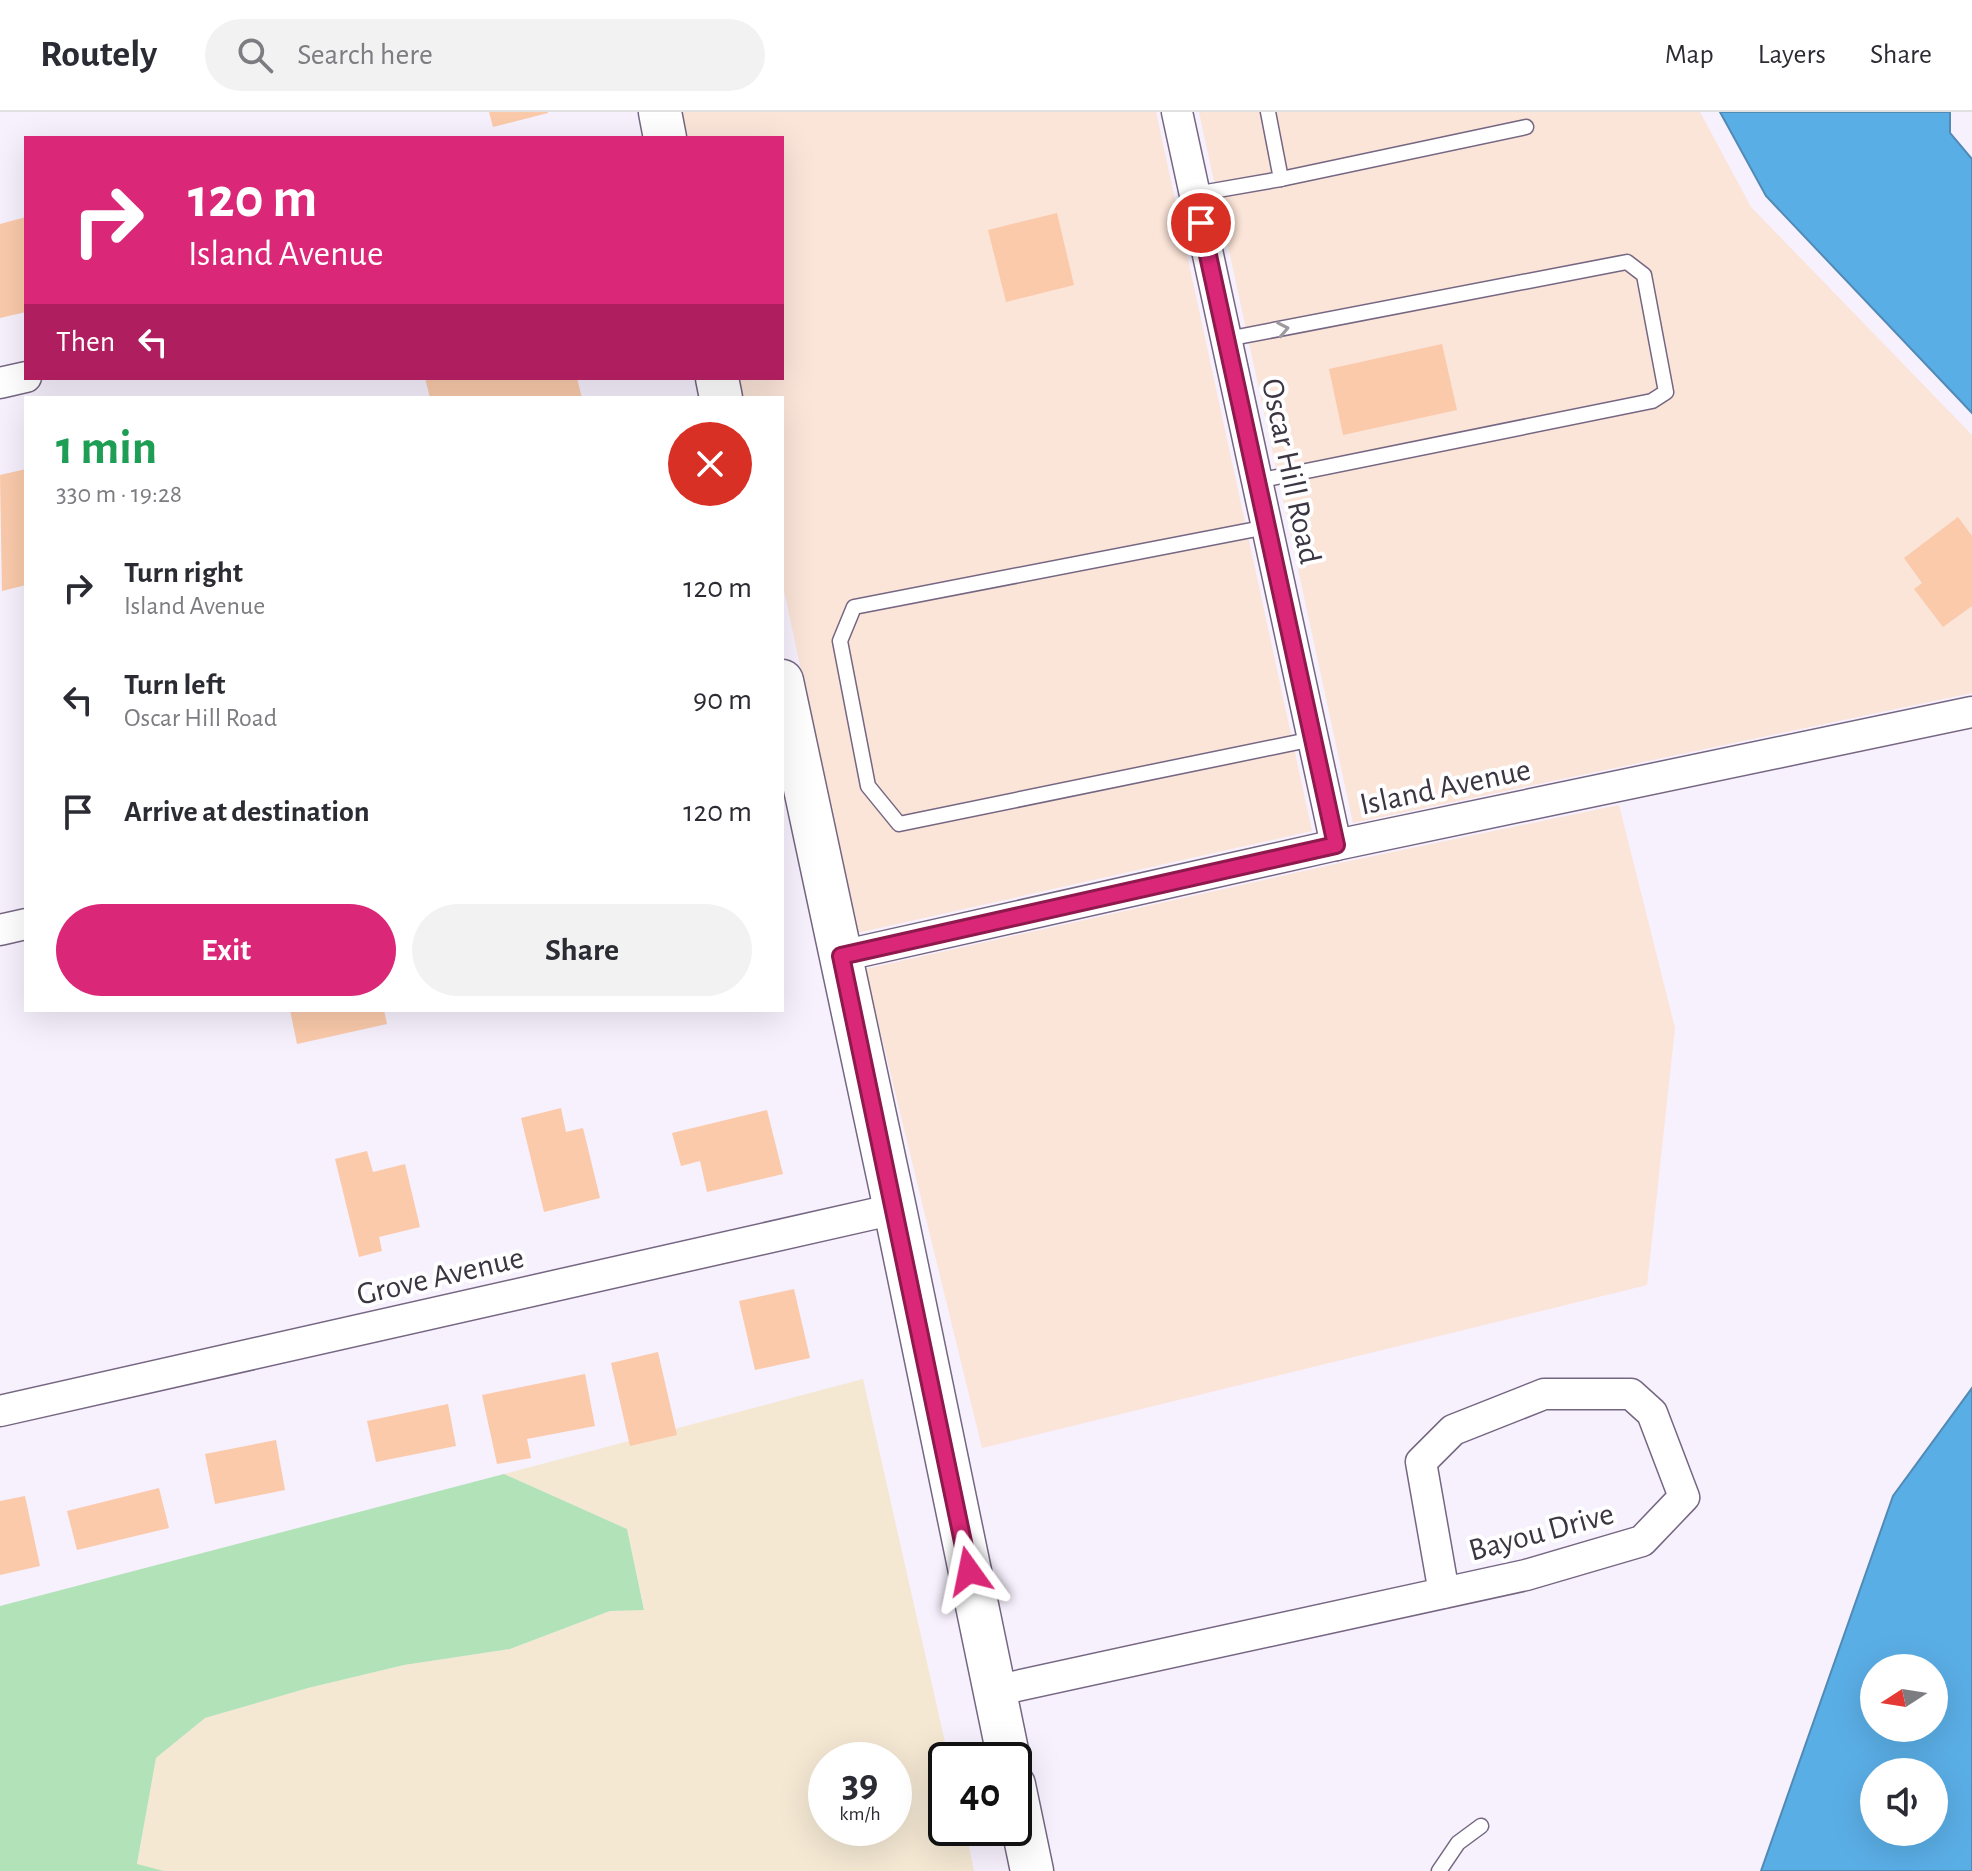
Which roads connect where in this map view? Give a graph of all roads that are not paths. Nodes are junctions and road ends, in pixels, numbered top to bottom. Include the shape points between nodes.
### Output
1 (660, 112) edge
2 (1177, 112) edge
3 (1268, 112) edge
4 (1526, 127) dead end
5 (665, 136) edge
6 (1281, 179) junction
7 (1195, 194) junction
8 (1227, 339) junction
9 (24, 377) edge
10 (0, 383) edge
11 (1257, 481) junction
12 (1267, 527) junction
13 (784, 700) edge
14 (1972, 712) edge
15 (1313, 739) junction
16 (789, 747) edge
17 (1336, 845) junction
18 (24, 924) edge
19 (0, 930) edge
20 (841, 956) junction
21 (895, 1209) junction
22 (0, 1411) edge
23 (1444, 1593) junction
24 (994, 1691) junction
25 (1005, 1742) edge
26 (1481, 1826) dead end
27 (1027, 1846) edge
28 (1032, 1871) edge
29 (1439, 1871) edge

1 - 5 street
2 - 7 street, Oscar Hill Road
3 - 6 lane
4 - 6 lane
6 - 7 lane
7 - 8 street, Oscar Hill Road
8 - 11 street, Oscar Hill Road
8 -> 11 lane via 1627,262 1644,275 1666,392 1652,401
9 - 10 street
11 - 12 street, Oscar Hill Road
12 - 15 street, Oscar Hill Road
12 - 15 lane via 854,607 840,641 868,786 899,824
13 - 16 street
14 - 17 street, Island Avenue
15 - 17 street, Oscar Hill Road
16 - 20 street
17 - 20 street, Island Avenue
18 - 19 street
20 - 21 street
21 - 22 street, Grove Avenue
21 - 24 street
23 - 23 street, Bayou Drive via 1421,1462 1453,1430 1544,1394 1631,1394 1652,1413 1684,1497 1642,1541
23 - 24 street, Bayou Drive
24 - 25 street
26 - 29 lane via 1458,1843
27 - 28 street

